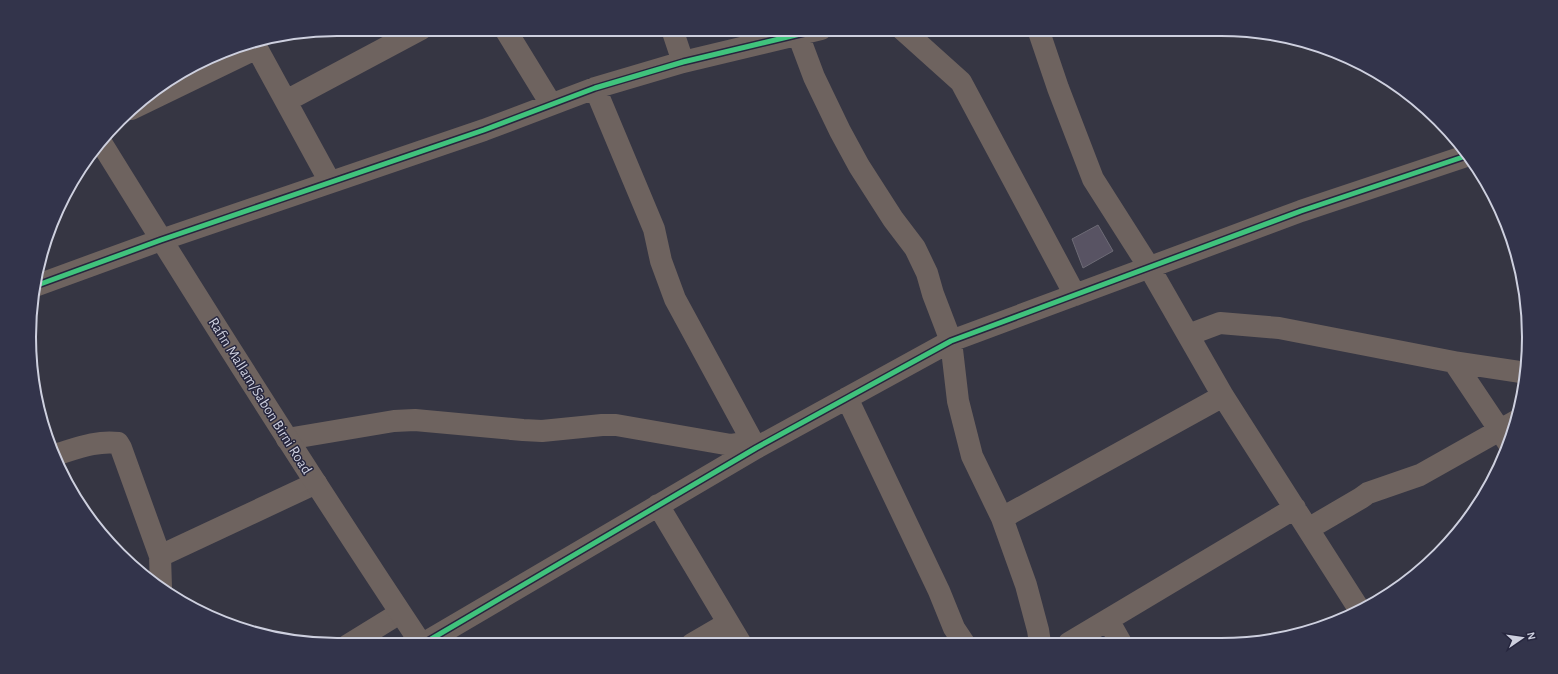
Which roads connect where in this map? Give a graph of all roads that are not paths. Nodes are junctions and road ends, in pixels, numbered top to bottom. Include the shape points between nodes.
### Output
1 (408, 36) edge
2 (508, 36) edge
3 (674, 36) edge
4 (779, 36) edge
5 (799, 36) edge
6 (910, 36) edge
7 (1040, 36) edge
8 (256, 47) edge
9 (248, 49) edge
10 (683, 62) junction
11 (594, 88) junction
12 (158, 95) edge
13 (286, 101) junction
14 (551, 104) junction
15 (104, 147) edge
16 (1462, 157) edge
17 (330, 182) junction
18 (161, 240) junction
19 (1149, 268) junction
20 (41, 284) edge
21 (1075, 295) junction
22 (1188, 335) junction
23 (951, 341) junction
24 (1454, 362) junction
25 (1519, 372) edge
26 (1223, 396) junction
27 (847, 398) junction
28 (1507, 431) edge
29 (1506, 433) edge
30 (288, 439) junction
31 (754, 445) junction
32 (60, 453) edge
33 (316, 483) junction
34 (658, 506) junction
35 (1294, 508) junction
36 (1002, 518) junction
37 (1308, 529) junction
38 (160, 556) junction
39 (161, 581) edge
40 (1357, 606) edge
41 (400, 613) junction
42 (1108, 620) junction
43 (728, 623) junction
44 (359, 638) edge
45 (416, 638) edge
46 (433, 638) edge
47 (702, 638) edge
48 (737, 638) edge
49 (961, 638) edge
50 (1039, 638) edge
51 (1077, 638) edge
52 (1118, 638) edge

1 - 13 street
2 - 14 street
3 - 10 street
4 - 10 street
5 - 23 street via 814,77 843,137 893,219 915,248 927,273
6 - 21 street via 961,82
7 - 19 street via 1093,180
8 - 13 street
9 - 12 street
10 - 11 street
11 - 14 street
11 - 31 street via 654,229 661,261 675,300
13 - 17 street
14 - 17 street via 484,130
15 - 18 street, Rafin Mallam/Sabon Birni Road
16 - 19 street via 1301,211
17 - 18 street
18 - 20 street
18 - 30 street, Rafin Mallam/Sabon Birni Road
19 - 21 street
19 - 22 street
21 - 23 street
22 - 24 street via 1220,323 1241,324 1279,328
22 - 26 street
23 - 27 street
23 - 36 street via 958,401 972,456
24 - 25 street
24 - 28 street
26 - 35 street
26 - 36 street
27 - 31 street
27 - 49 street
29 - 37 street via 1420,476 1368,492
30 - 31 street via 394,421 415,420 523,430 616,426 731,445
30 - 33 street, Rafin Mallam/Sabon Birni Road
31 - 34 street
32 - 38 street via 89,445 118,443 122,448
33 - 38 street
33 - 41 street, Rafin Mallam/Sabon Birni Road
34 - 43 street
34 - 46 street
35 - 37 street
35 - 42 street
36 - 50 street via 1026,585
37 - 40 street
38 - 39 street
41 - 44 street
41 - 45 street, Rafin Mallam/Sabon Birni Road
42 - 51 street
42 - 52 street
43 - 47 street
43 - 48 street

